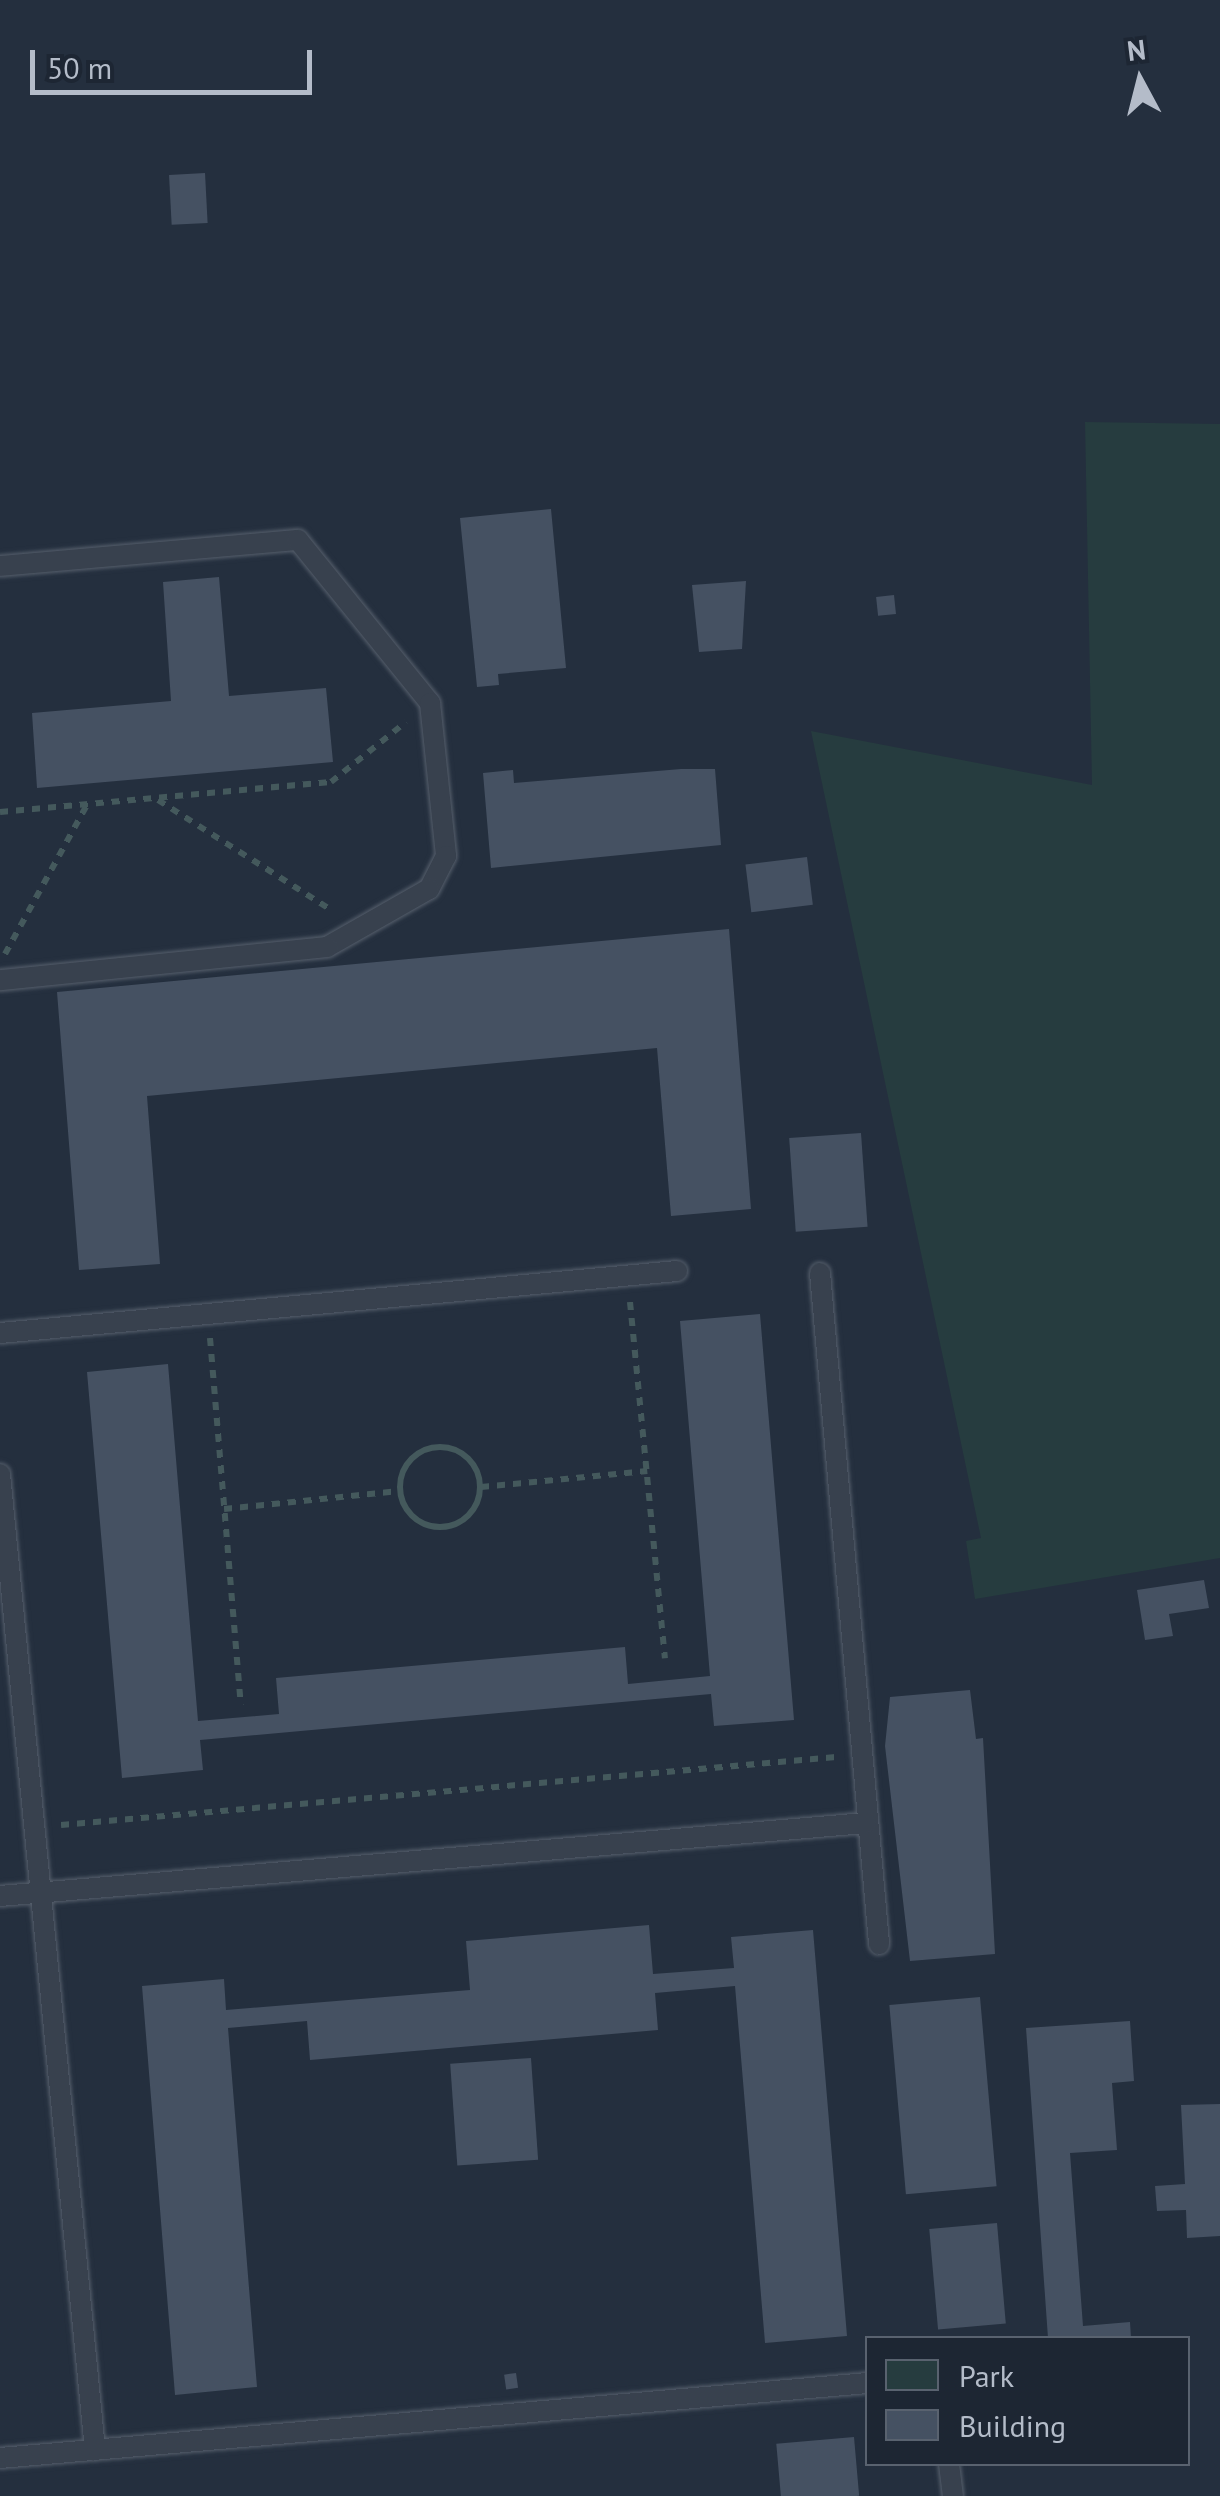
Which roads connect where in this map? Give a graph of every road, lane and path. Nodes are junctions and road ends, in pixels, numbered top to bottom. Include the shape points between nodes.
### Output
1 (0, 566) edge
2 (430, 703) junction
3 (157, 798) junction
4 (88, 804) junction
5 (0, 812) edge
6 (360, 928) junction
7 (0, 964) edge
8 (0, 980) edge
9 (678, 1271) dead end
10 (820, 1272) dead end
11 (628, 1276) junction
12 (208, 1315) junction
13 (0, 1332) edge
14 (647, 1470) junction
15 (0, 1474) edge
16 (481, 1486) junction
17 (399, 1491) junction
18 (224, 1508) junction
19 (665, 1658) dead end
20 (241, 1706) dead end
21 (860, 1755) junction
22 (866, 1823) junction
23 (32, 1827) junction
24 (38, 1892) junction
25 (0, 1896) edge
26 (879, 1944) dead end
27 (865, 2383) edge
28 (95, 2450) junction
29 (0, 2458) edge
30 (949, 2466) edge
31 (953, 2496) edge

1 - 2 lane via 298,540
2 - 3 path via 331,782
2 - 6 lane via 446,856 429,889
3 - 4 path
3 - 6 path
4 - 5 path
4 - 7 path
6 - 8 lane via 327,947
9 - 11 lane
10 - 21 lane
11 - 12 lane
11 - 14 path
12 - 13 lane
12 - 18 path
14 - 16 path
14 - 19 path
15 - 23 lane
16 - 17 path via 471,1514 449,1527 422,1524
16 - 17 path via 474,1464 439,1446 405,1466
17 - 18 path
18 - 20 path
21 - 22 lane
21 - 23 path
22 - 24 lane
22 - 26 lane
23 - 24 lane
24 - 25 lane
24 - 28 lane
27 - 28 lane
28 - 29 lane
30 - 31 lane

